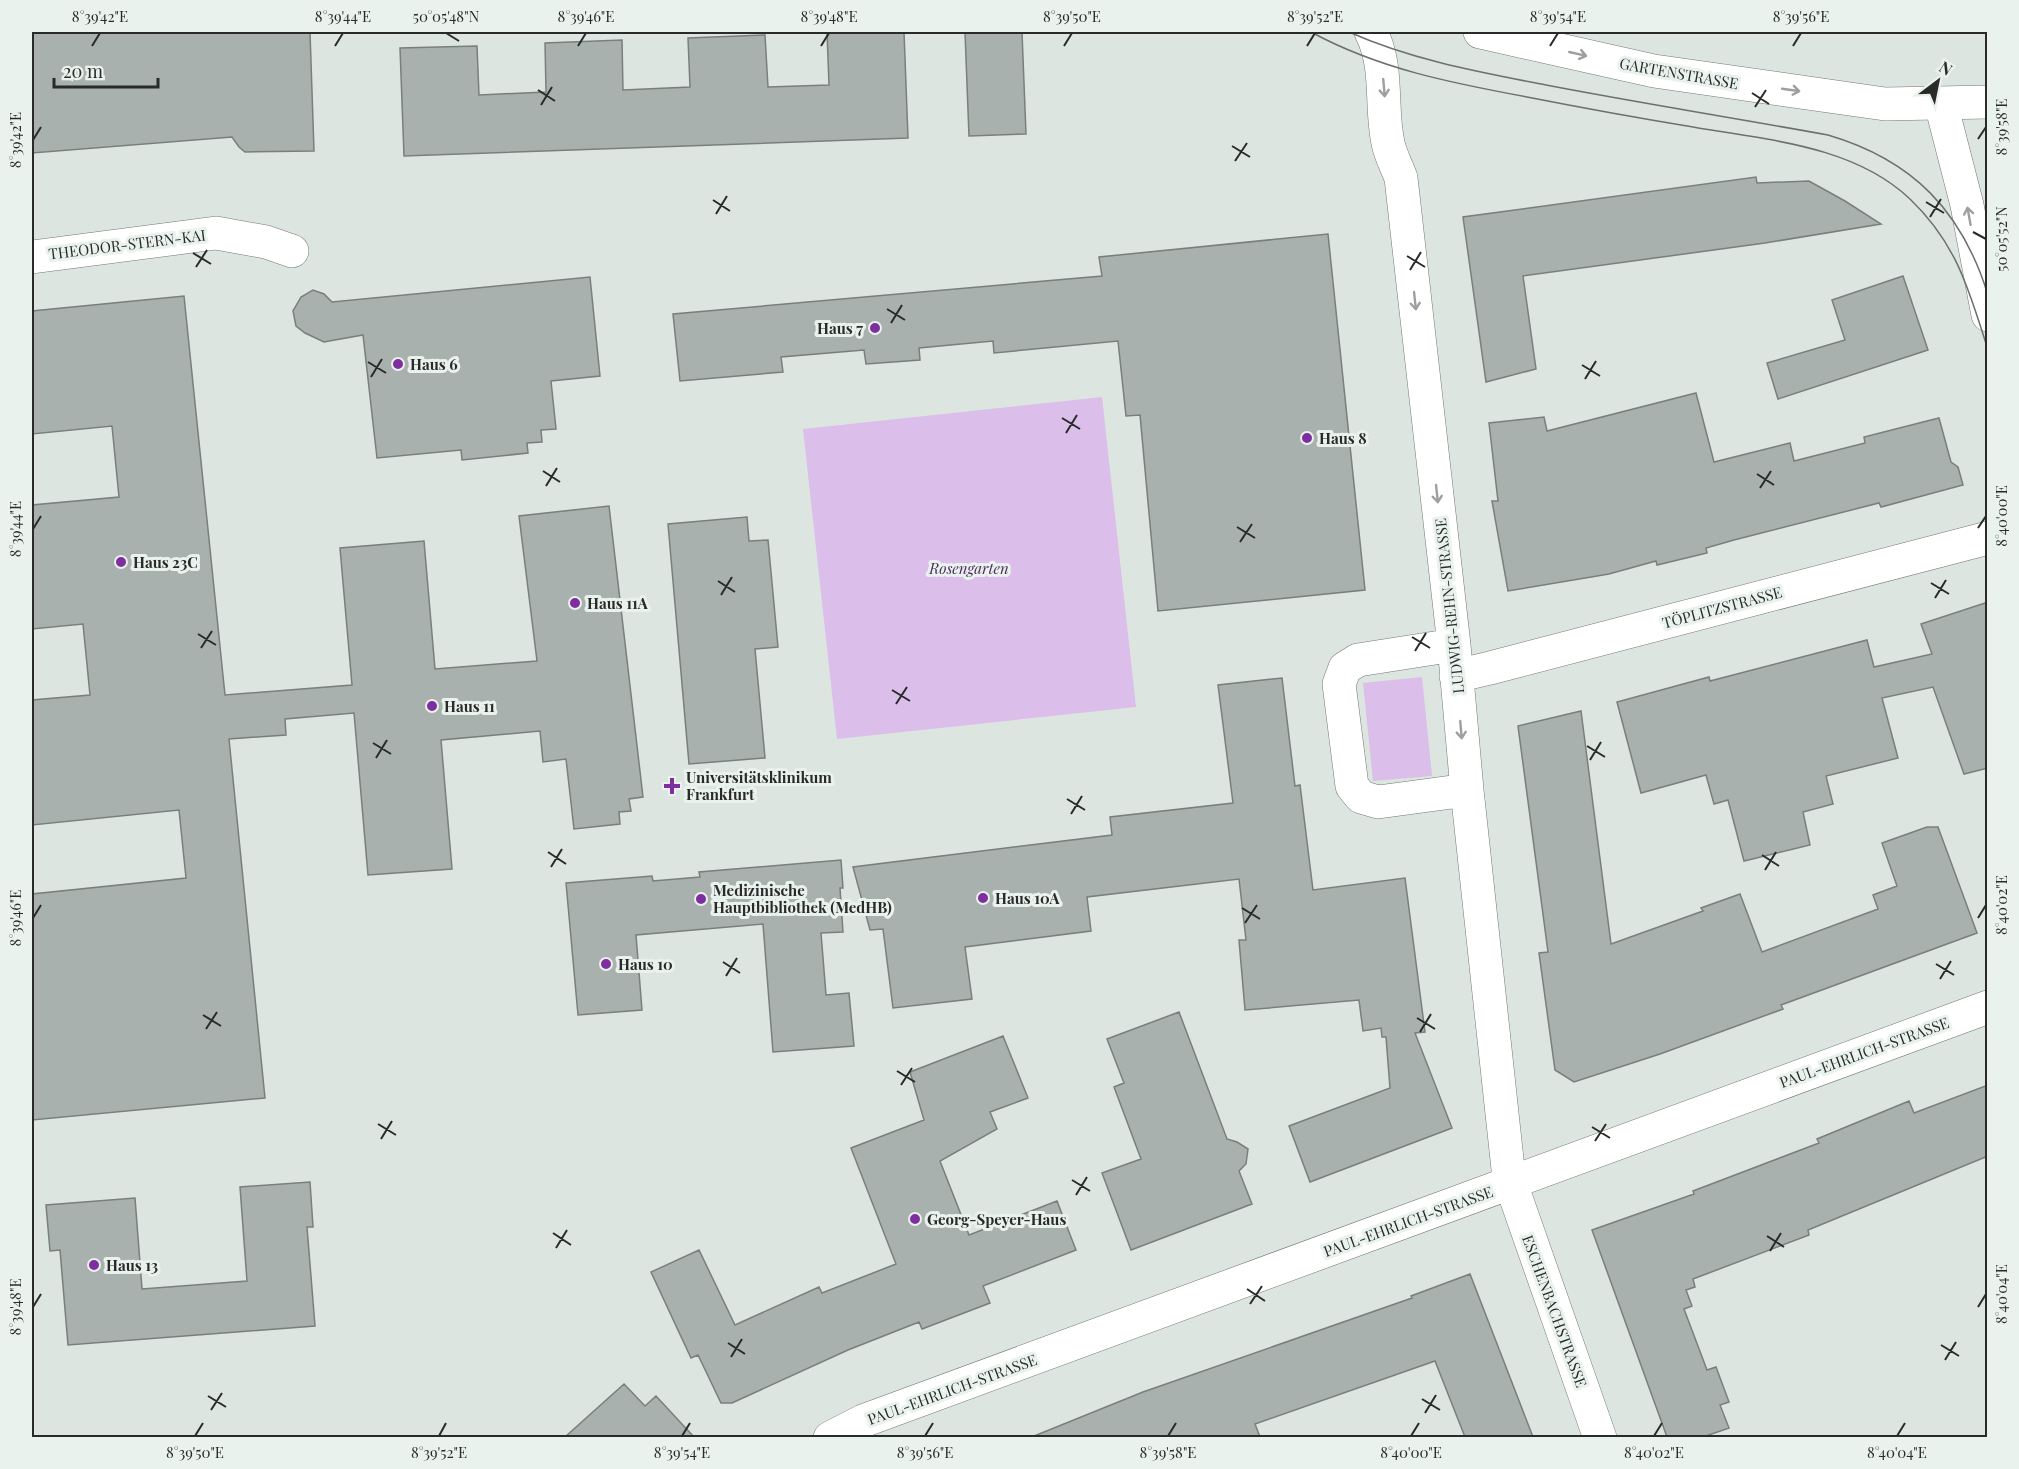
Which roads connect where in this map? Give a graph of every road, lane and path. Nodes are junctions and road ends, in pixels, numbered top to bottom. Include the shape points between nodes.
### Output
1 (1371, 32) edge
2 (1480, 32) edge
3 (1988, 102) edge
4 (1941, 104) junction
5 (292, 251) dead end
6 (32, 256) edge
7 (1988, 315) edge
8 (1988, 538) edge
9 (1455, 660) junction
10 (1467, 790) junction
11 (1988, 1007) edge
12 (1510, 1184) junction
13 (830, 1437) edge
14 (1600, 1437) edge

1 -> 9 street, LUDWIG-REHN-STRASSE via 1381,63 1388,143 1401,178
2 -> 4 street, GARTENSTRASSE via 1654,71 1885,104
3 - 4 street, GARTENSTRASSE
7 -> 4 street via 1967,205
5 - 6 street, THEODOR-STERN-KAI via 216,233
8 - 9 street, TÖPLITZSTRASSE via 1490,668
9 -> 10 street, LUDWIG-REHN-STRASSE
9 - 10 street, TÖPLITZSTRASSE via 1358,660 1345,668 1339,684 1352,786 1361,797 1378,802
10 - 12 street, LUDWIG-REHN-STRASSE
11 - 12 street, PAUL-EHRLICH-STRASSE
12 - 13 street, PAUL-EHRLICH-STRASSE via 874,1417
12 - 14 street, ESCHENBACHSTRASSE

